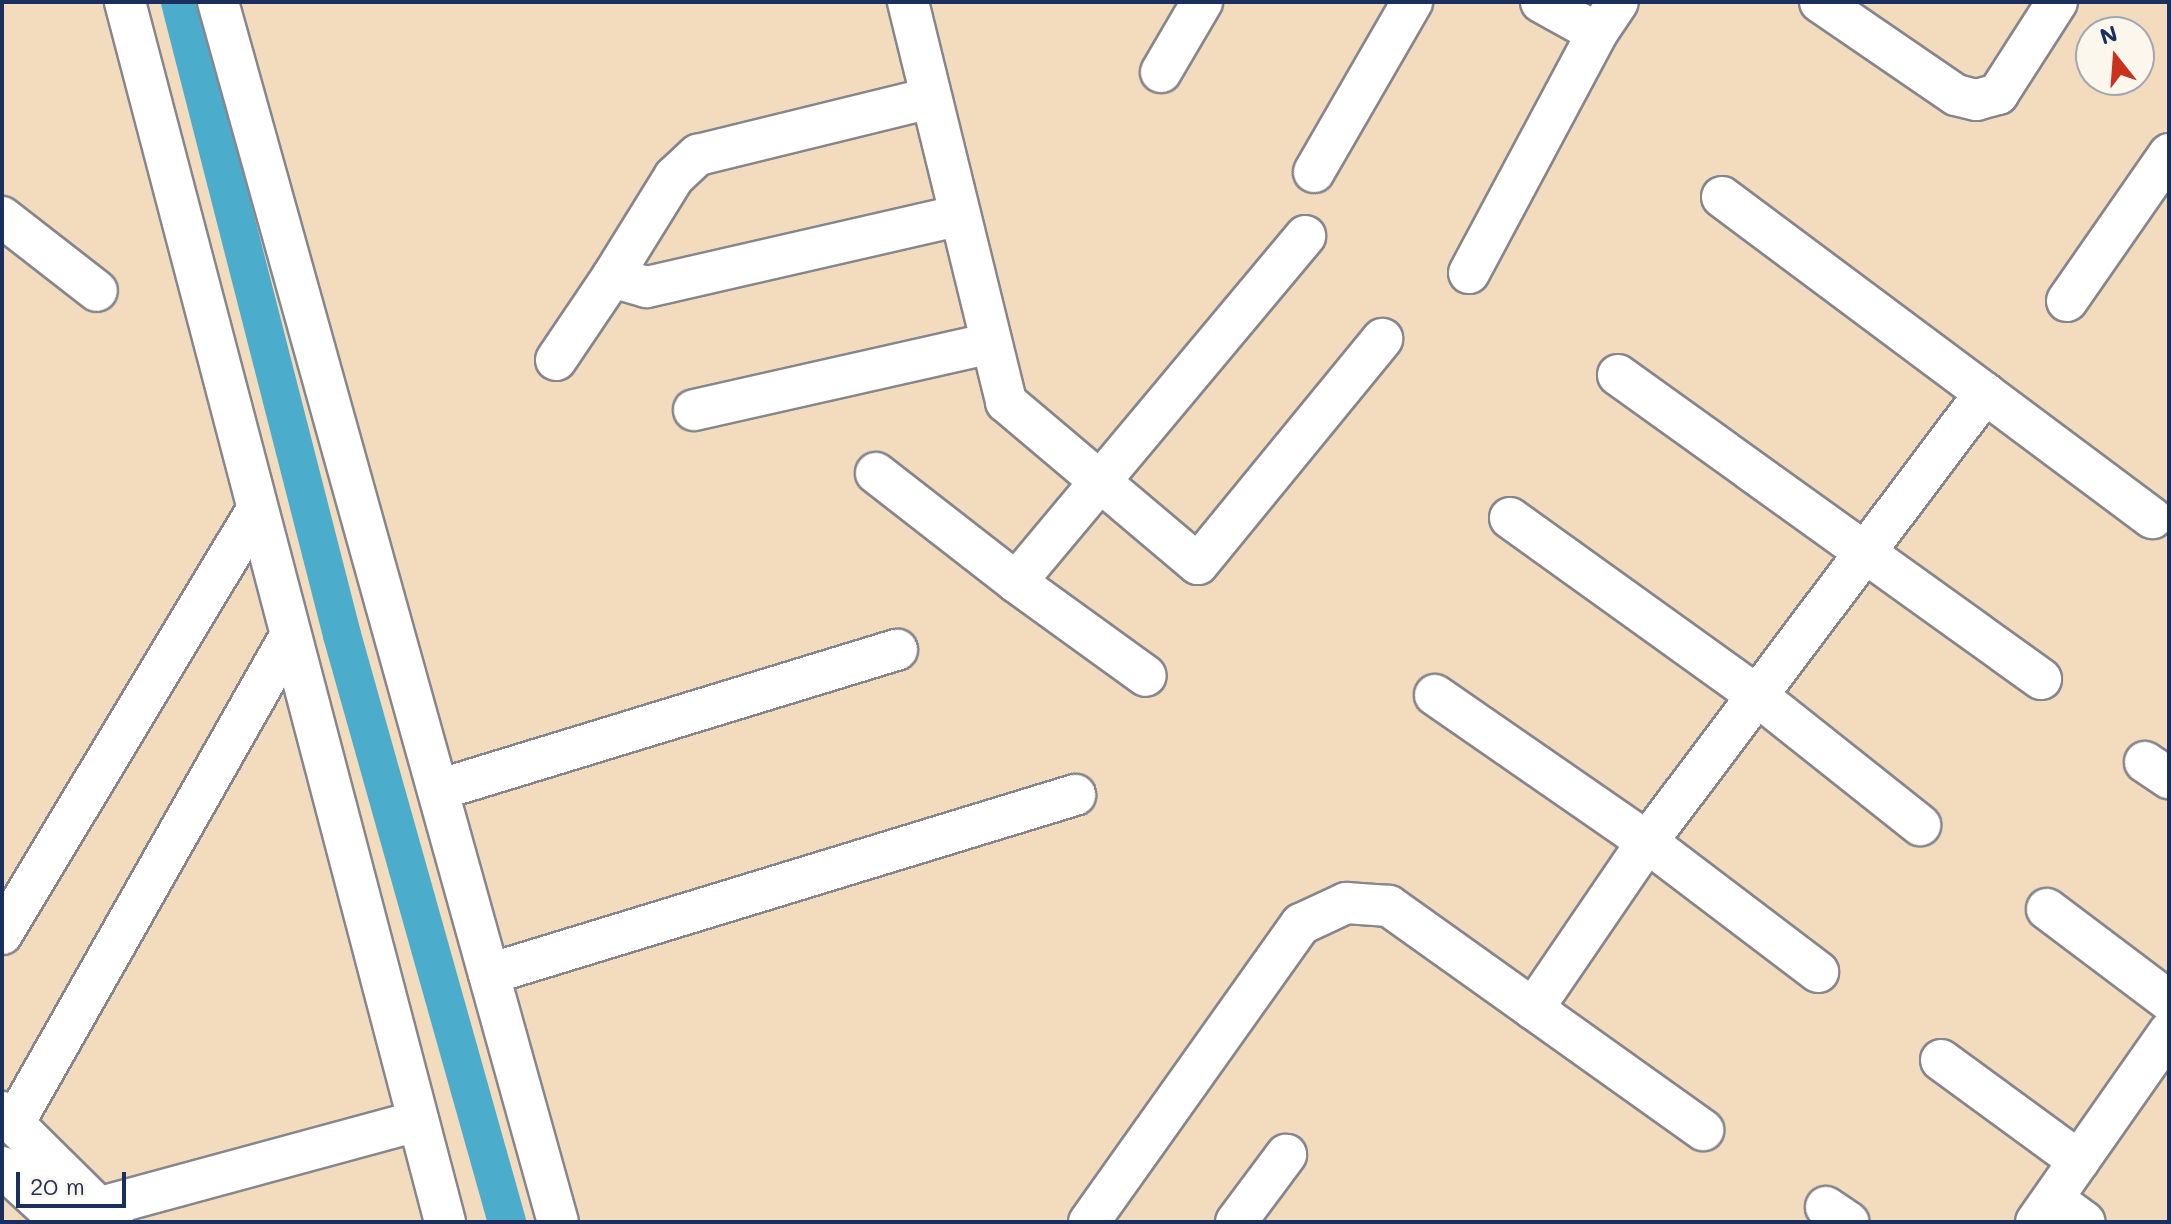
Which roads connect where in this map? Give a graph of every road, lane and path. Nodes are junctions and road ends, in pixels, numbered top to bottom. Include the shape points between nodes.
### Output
1 (125, 2) edge
2 (218, 2) edge
3 (908, 2) edge
4 (1202, 2) edge
5 (1412, 2) edge
6 (1541, 2) edge
7 (2057, 2) edge
8 (1843, 8) edge
9 (1607, 18) edge
10 (1161, 72) dead end
11 (930, 98) junction
12 (2169, 154) edge
13 (1314, 172) dead end
14 (1722, 197) dead end
15 (956, 216) junction
16 (2, 217) edge
17 (1305, 236) dead end
18 (1469, 273) dead end
19 (612, 277) junction
20 (97, 291) dead end
21 (2067, 301) dead end
22 (1382, 339) dead end
23 (988, 344) junction
24 (556, 360) dead end
25 (1618, 375) dead end
26 (1985, 393) junction
27 (694, 410) dead end
28 (876, 473) dead end
29 (1099, 481) junction
30 (256, 511) junction
31 (1510, 518) dead end
32 (2152, 518) dead end
33 (1866, 553) junction
34 (1016, 582) junction
35 (289, 638) junction
36 (897, 650) dead end
37 (1146, 676) dead end
38 (2041, 679) dead end
39 (1435, 695) dead end
40 (1759, 697) junction
41 (438, 790) junction
42 (1075, 795) dead end
43 (1920, 825) dead end
44 (1647, 842) junction
45 (2047, 909) dead end
46 (2, 934) edge
47 (1818, 972) dead end
48 (489, 974) junction
49 (2169, 1001) edge
50 (1533, 1009) junction
51 (2169, 1032) edge
52 (1941, 1060) dead end
53 (8, 1117) edge
54 (418, 1121) junction
55 (1703, 1130) dead end
56 (1286, 1155) dead end
57 (2079, 1161) junction
58 (2, 1167) edge
59 (2045, 1210) edge
60 (90, 1217) edge
61 (445, 1222) edge
62 (558, 1222) edge
63 (1089, 1222) edge
64 (1236, 1222) edge
65 (2085, 1222) edge

1 - 30 street
2 - 41 street
3 - 11 street
4 - 10 street
5 - 13 street
6 - 9 street
7 - 8 street via 1998,94 1976,100 1956,95
9 - 18 street
11 - 15 street
11 - 19 street via 698,155 674,177
12 - 21 street
14 - 26 street
15 - 19 street via 647,287
15 - 23 street
16 - 20 street
17 - 29 street
19 - 24 street
22 - 29 street via 1198,564
23 - 27 street
23 - 29 street via 1006,402
25 - 33 street
26 - 32 street
26 - 33 street
28 - 34 street
29 - 34 street
30 - 35 street
30 - 46 street
31 - 40 street
33 - 38 street
33 - 40 street
34 - 37 street
35 - 53 street
35 - 54 street
36 - 41 street
39 - 44 street
40 - 43 street
40 - 44 street
41 - 48 street
42 - 48 street
44 - 47 street
44 - 50 street
45 - 49 street
48 - 62 street
50 - 55 street
50 - 63 street via 1389,906 1346,903 1301,924
51 - 57 street
52 - 57 street
53 - 60 street
54 - 60 street
54 - 61 street
56 - 64 street
57 - 59 street
58 - 60 street
59 - 65 street

